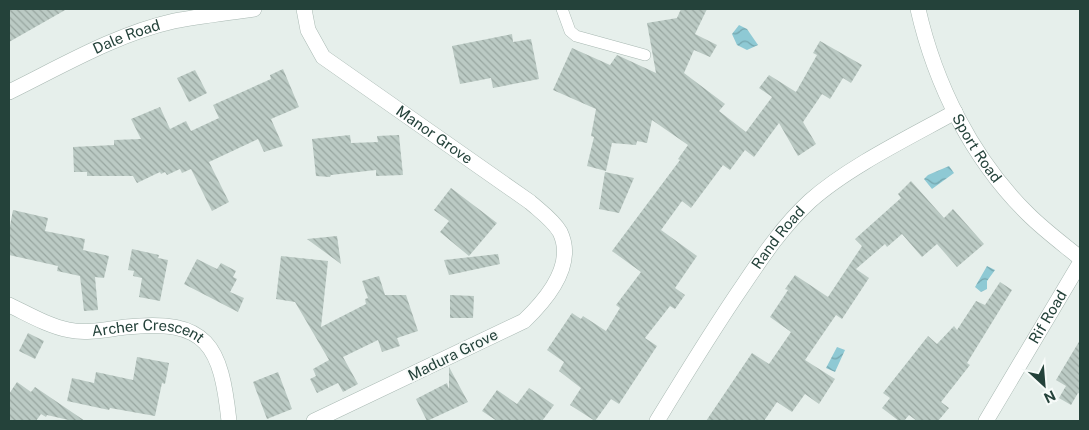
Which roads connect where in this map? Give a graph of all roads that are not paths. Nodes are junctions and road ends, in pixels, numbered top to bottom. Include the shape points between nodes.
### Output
1 (254, 9) edge
2 (304, 9) edge
3 (562, 9) edge
4 (918, 9) edge
5 (645, 55) dead end
6 (9, 92) edge
7 (955, 112) junction
8 (1080, 258) edge
9 (563, 259) joint
10 (1080, 263) edge
11 (9, 305) edge
12 (229, 421) edge
13 (314, 421) edge
14 (657, 421) edge
15 (986, 421) edge

1 - 6 street, Dale Road via 174,21 140,32 111,42
2 - 9 street, Manor Grove via 308,30 323,57 530,202 561,234
3 - 5 lane via 570,31 576,36
4 - 7 street, Sport Road via 938,76
7 - 8 street, Sport Road via 988,169 1028,214
7 - 14 street, Rand Road via 882,152 831,186 782,230 713,330
9 - 13 street, Madura Grove via 557,283 524,321
10 - 15 street, Rif Road
11 - 12 street, Archer Crescent via 68,330 155,324 179,327 198,336 220,366

